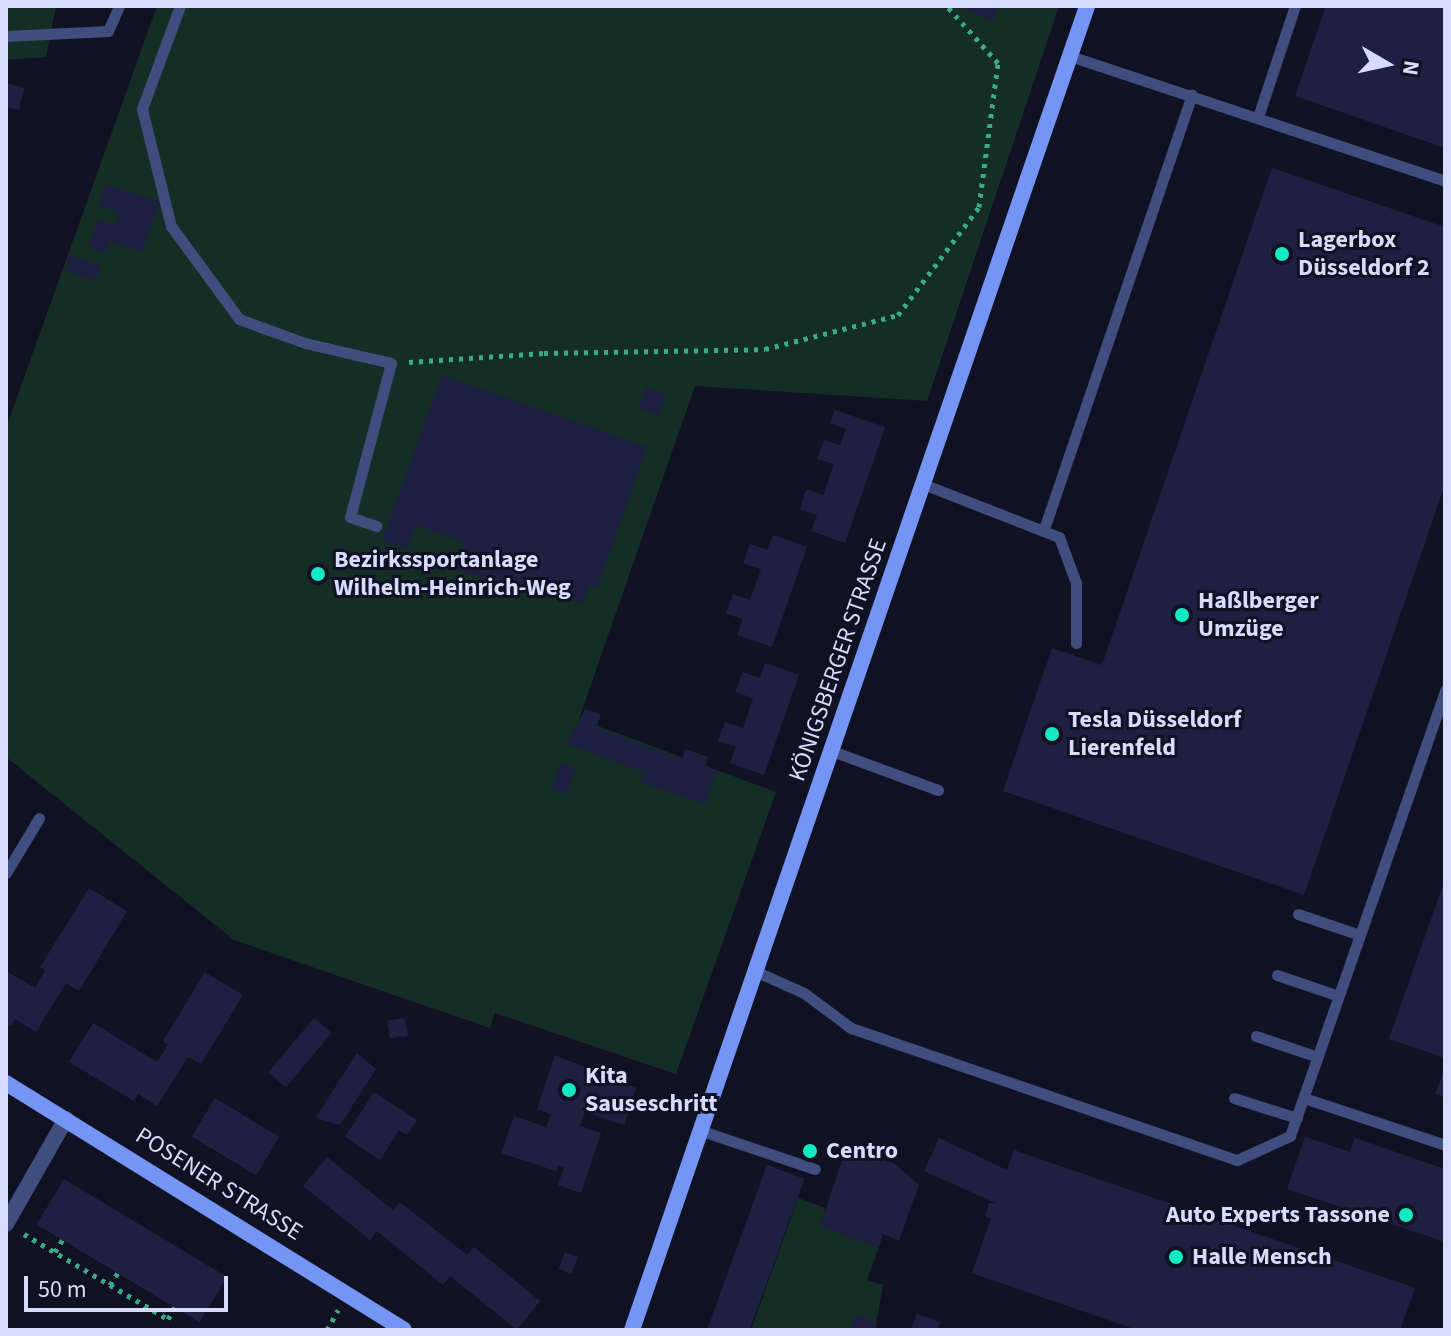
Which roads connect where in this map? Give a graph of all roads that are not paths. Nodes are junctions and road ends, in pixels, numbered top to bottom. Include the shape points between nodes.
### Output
1 (119, 6) edge
2 (180, 6) edge
3 (1087, 6) edge
4 (1295, 6) edge
5 (6, 36) edge
6 (1070, 56) junction
7 (1192, 95) junction
8 (1258, 117) junction
9 (1445, 181) edge
10 (923, 484) junction
11 (376, 526) dead end
12 (1044, 529) junction
13 (1076, 643) dead end
14 (1445, 690) edge
15 (832, 751) junction
16 (938, 790) dead end
17 (39, 818) dead end
18 (6, 873) edge
19 (1298, 914) dead end
20 (1360, 935) junction
21 (757, 972) junction
22 (1277, 975) dead end
23 (1339, 996) junction
24 (1256, 1036) dead end
25 (1318, 1057) junction
26 (6, 1083) edge
27 (1234, 1098) dead end
28 (1304, 1098) junction
29 (1297, 1118) junction
30 (66, 1119) junction
31 (702, 1131) junction
32 (1445, 1145) edge
33 (815, 1169) dead end
34 (6, 1223) edge
35 (404, 1330) edge
36 (632, 1330) edge

1 - 5 lane via 108,31
2 - 11 lane via 142,109 171,226 239,319 305,343 391,363 350,517
3 - 6 main road, KÖNIGSBERGER STRASSE
4 - 8 lane
6 - 7 lane
6 - 10 main road, KÖNIGSBERGER STRASSE
7 - 8 lane
7 - 12 lane
8 - 9 lane
10 - 12 lane
10 - 15 main road, KÖNIGSBERGER STRASSE
12 - 13 lane via 1059,537 1071,561 1080,604
14 - 20 lane
15 - 16 lane
15 - 21 main road, KÖNIGSBERGER STRASSE
17 - 18 lane
19 - 20 lane
20 - 23 lane
21 - 29 lane via 804,993 851,1028 1237,1160 1290,1136
21 - 31 main road, KÖNIGSBERGER STRASSE
22 - 23 lane
23 - 25 lane
24 - 25 lane
25 - 28 lane
26 - 30 main road, POSENER STRASSE
27 - 29 lane
28 - 29 lane
28 - 32 lane
30 - 34 street
30 - 35 main road, POSENER STRASSE
31 - 33 lane
31 - 36 main road, KÖNIGSBERGER STRASSE

